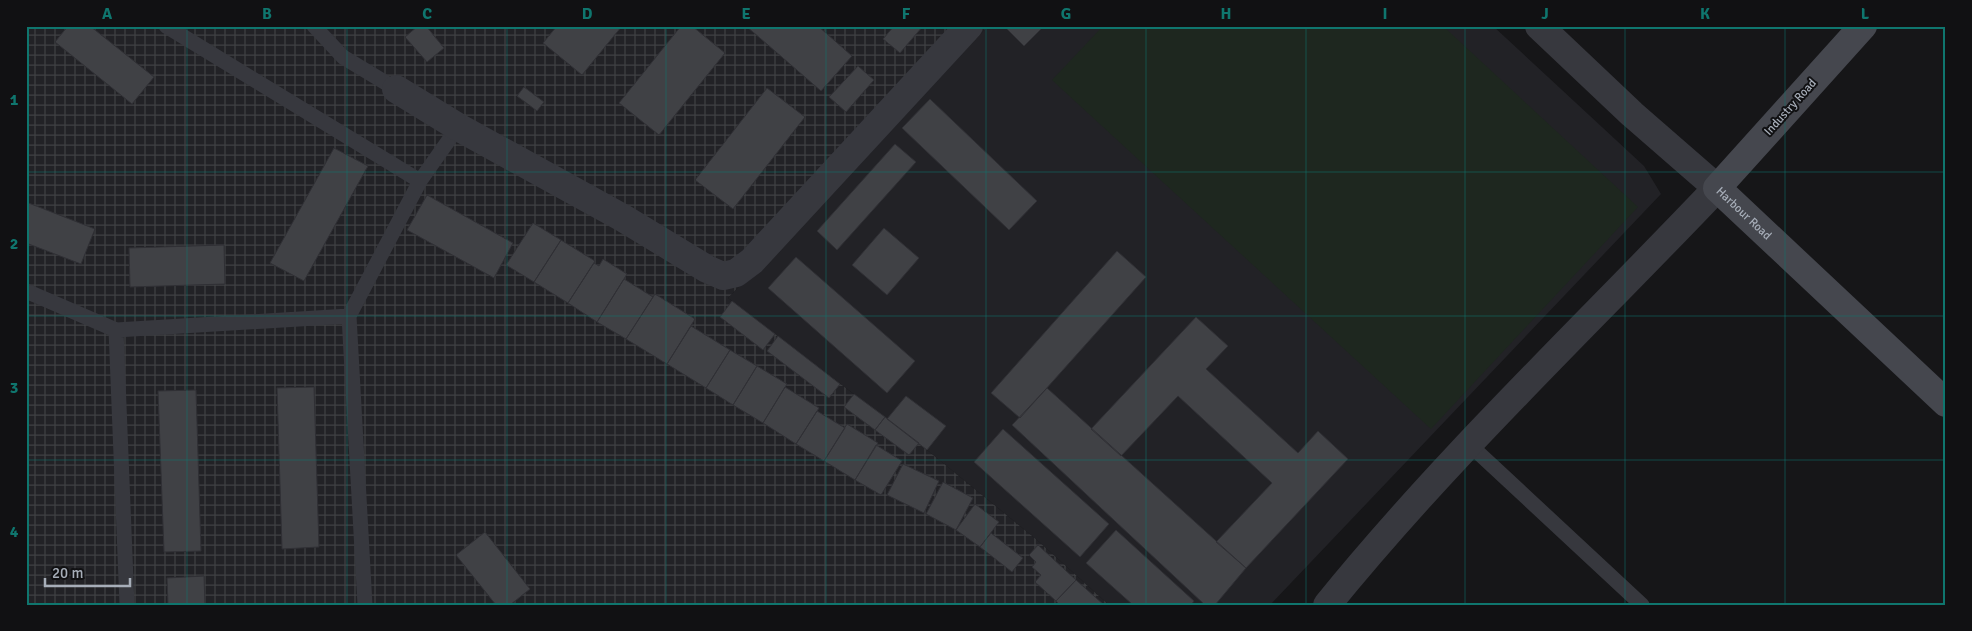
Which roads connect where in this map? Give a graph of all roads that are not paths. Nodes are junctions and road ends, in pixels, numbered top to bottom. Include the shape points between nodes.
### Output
1 (166, 26) edge
2 (314, 26) edge
3 (969, 26) edge
4 (1539, 26) edge
5 (1863, 26) edge
6 (396, 89) joint
7 (458, 127) junction
8 (420, 181) junction
9 (1717, 188) junction
10 (26, 291) edge
11 (349, 316) junction
12 (116, 330) junction
13 (1946, 403) edge
14 (1470, 445) junction
15 (127, 605) edge
16 (365, 605) edge
17 (1327, 605) edge
18 (1642, 605) edge

1 - 8 lane
2 - 6 lane via 343,57
3 - 7 street via 752,261 736,273 723,276
4 - 9 street, Harbour Road
5 - 9 street, Industry Road
6 - 7 street
7 - 8 lane
8 - 11 lane
9 - 13 street, Harbour Road
9 - 14 street
10 - 12 lane
11 - 12 lane
11 - 16 lane
12 - 15 lane
14 - 17 street
14 - 18 lane

